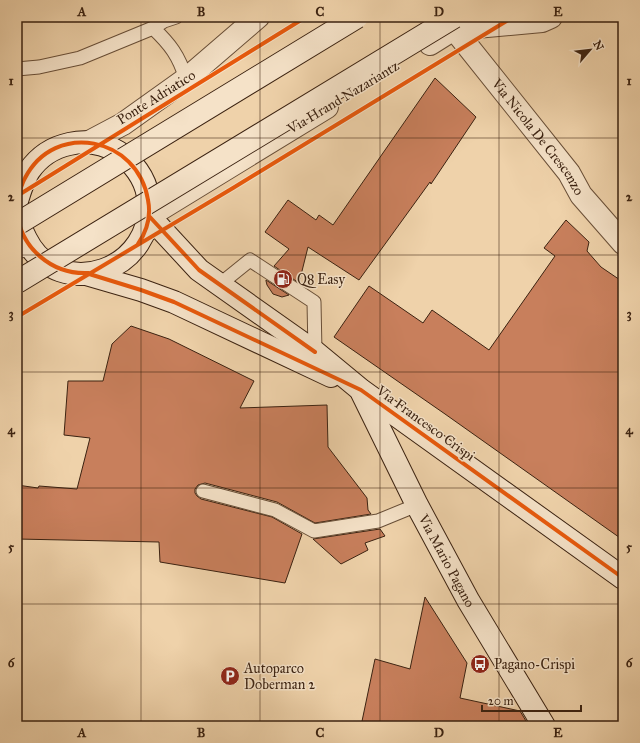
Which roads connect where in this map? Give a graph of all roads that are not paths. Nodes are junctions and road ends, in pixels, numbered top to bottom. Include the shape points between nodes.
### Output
1 (176, 17) edge
2 (258, 17) edge
3 (357, 17) edge
4 (551, 17) edge
5 (454, 23) edge
6 (153, 28) junction
7 (17, 69) edge
8 (186, 79) junction
9 (89, 142) junction
10 (46, 154) junction
11 (17, 163) edge
12 (17, 216) edge
13 (149, 216) junction
14 (623, 243) edge
15 (25, 251) edge
16 (86, 274) junction
17 (17, 282) edge
18 (219, 285) junction
19 (315, 352) junction
20 (361, 390) junction
21 (203, 491) dead end
22 (416, 506) junction
23 (623, 578) edge
24 (544, 726) edge

1 - 6 lane
2 - 8 main road
3 - 12 main road, bridge
4 - 5 main road, Via Hrand Nazariantz via 542,20
5 - 13 main road, Via Hrand Nazariantz
5 - 14 main road, Via Nicola De Crescenzo via 569,173 581,195
5 - 17 main road, bridge
6 - 7 lane via 80,58
6 - 8 lane via 174,50
8 - 9 main road via 123,124
9 - 10 main road via 60,146
9 - 13 main road via 115,151 133,165 147,193
10 - 11 main road
10 - 12 main road via 24,179
12 - 15 main road
13 - 16 main road via 144,233 129,255 106,270
13 - 18 main road, Via Francesco Crispi via 199,270
15 - 16 main road via 67,272
16 - 20 main road, Via Francesco Crispi via 174,302
18 - 19 main road, Via Francesco Crispi
18 - 19 lane via 250,260 314,302
19 - 20 main road, Via Francesco Crispi
20 - 22 main road, Via Mario Pagano
20 - 23 main road, Via Francesco Crispi
21 - 22 lane via 275,510 314,531 378,521
22 - 24 main road, Via Mario Pagano via 468,600

